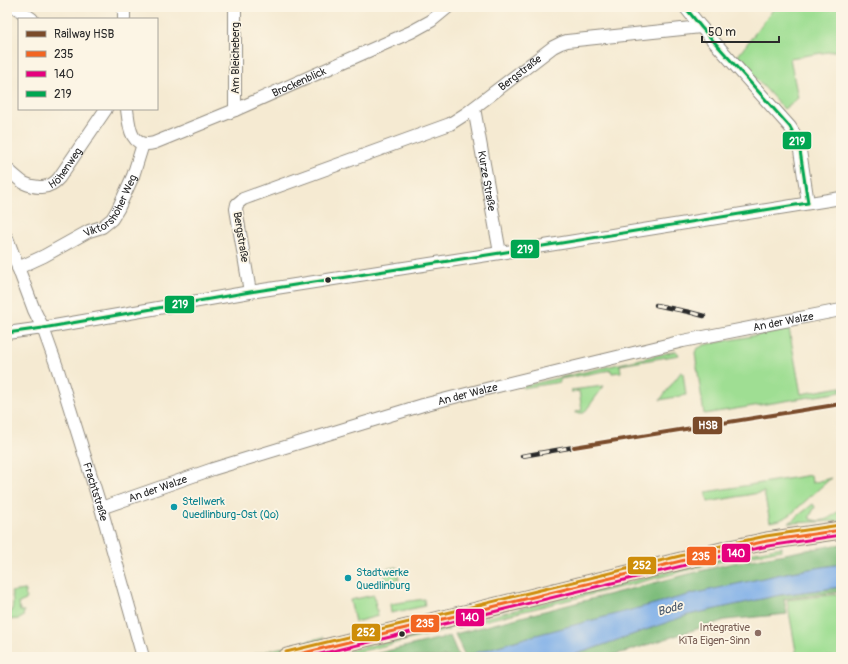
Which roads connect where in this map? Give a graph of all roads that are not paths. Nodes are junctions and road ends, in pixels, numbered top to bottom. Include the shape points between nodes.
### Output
1 (15, 7) edge
2 (124, 7) edge
3 (235, 7) edge
4 (448, 7) edge
5 (685, 7) edge
6 (31, 18) edge
7 (124, 18) edge
8 (701, 27) junction
9 (474, 108) junction
10 (105, 110) edge
11 (127, 110) edge
12 (235, 110) junction
13 (143, 144) junction
14 (7, 169) edge
15 (841, 198) edge
16 (808, 203) junction
17 (7, 238) edge
18 (500, 253) junction
19 (18, 268) junction
20 (250, 292) junction
21 (841, 310) edge
22 (43, 328) junction
23 (7, 333) edge
24 (102, 508) junction
25 (841, 530) edge
26 (143, 657) edge
27 (287, 657) edge

1 - 6 street
2 - 7 street
3 - 12 street, Am Bleicheberg
4 - 12 street, Brockenblick via 412,32
5 - 8 street
8 - 9 street, Bergstraße via 561,42
8 - 16 street via 795,135 799,144
9 - 18 street, Kurze Straße
9 - 20 street, Bergstraße via 450,124 240,201 236,206
10 - 14 street, Höhenweg via 54,184 41,187 27,184
11 - 13 street via 131,132 136,140
12 - 13 street, Brockenblick via 154,143
13 - 19 street, Viktorshöher Weg via 133,176 118,209 108,223
15 - 16 street
16 - 18 street
17 - 19 street, Frachtstraße
18 - 20 street
19 - 22 street, Frachtstraße
20 - 22 street
21 - 24 street, An der Walze via 683,341 423,405 213,469
22 - 23 street
22 - 24 street, Frachtstraße
24 - 26 street, Frachtstraße
25 - 27 main road via 730,549

